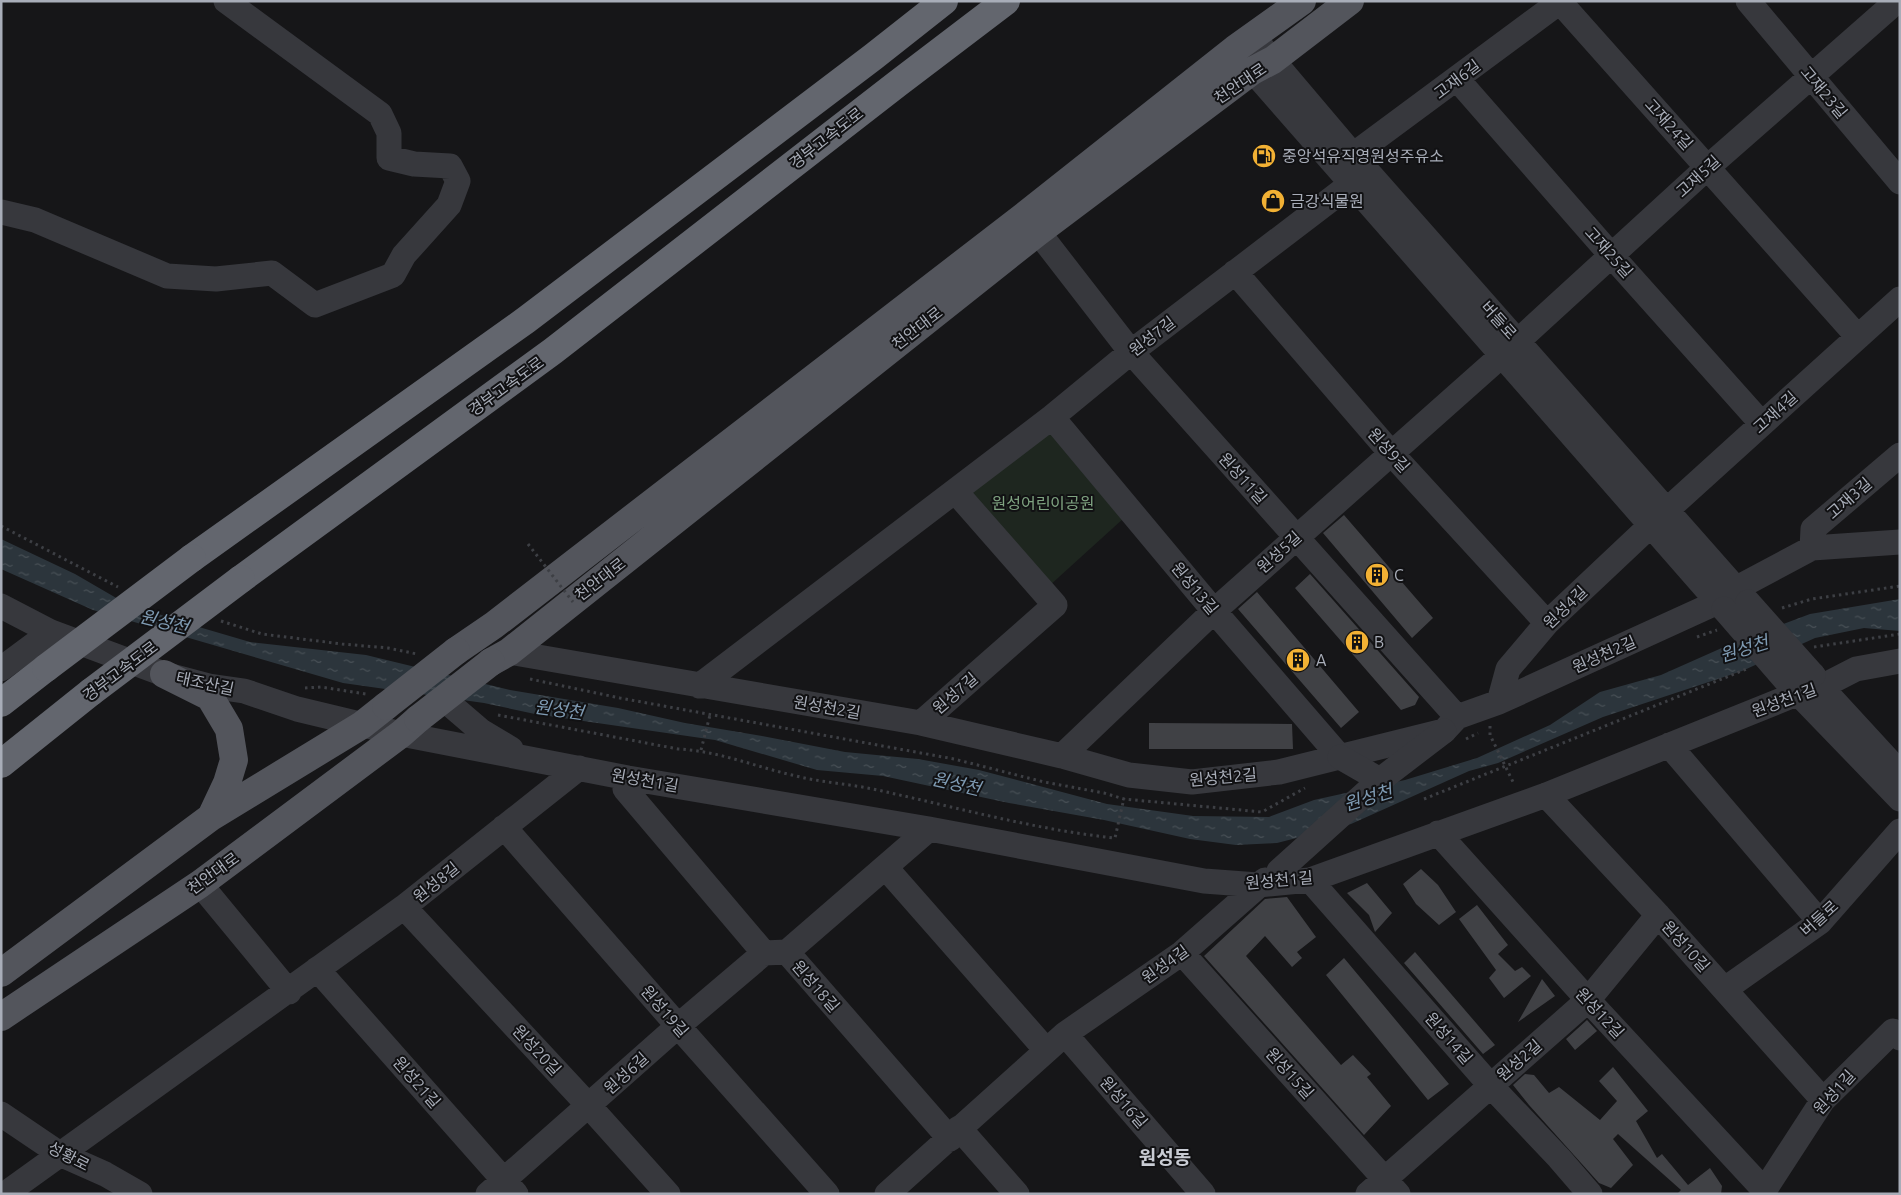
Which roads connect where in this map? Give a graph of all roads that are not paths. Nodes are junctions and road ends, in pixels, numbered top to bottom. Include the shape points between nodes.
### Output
1 (226, 1) edge
2 (944, 1) edge
3 (1006, 1) edge
4 (1302, 1) edge
5 (1350, 1) edge
6 (1748, 1) edge
7 (1897, 1) edge
8 (1560, 2) edge
9 (1244, 43) junction
10 (1263, 66) junction
11 (1811, 76) junction
12 (1457, 79) junction
13 (1353, 155) junction
14 (1708, 167) junction
15 (1900, 182) edge
16 (1352, 184) junction
17 (1, 212) edge
18 (1038, 232) junction
19 (1611, 255) junction
20 (1235, 272) junction
21 (1899, 300) edge
22 (1858, 337) junction
23 (1510, 347) junction
24 (1131, 352) junction
25 (1052, 417) junction
26 (1762, 424) junction
27 (1391, 453) junction
28 (1900, 455) edge
29 (955, 491) junction
30 (1659, 518) junction
31 (1296, 538) junction
32 (1900, 542) edge
33 (1812, 548) junction
34 (1732, 600) junction
35 (1, 606) edge
36 (1214, 611) junction
37 (1547, 623) junction
38 (51, 632) junction
39 (500, 657) junction
40 (1900, 661) edge
41 (1, 669) edge
42 (164, 674) junction
43 (1806, 685) junction
44 (699, 686) junction
45 (1499, 702) junction
46 (1, 703) edge
47 (453, 707) dead end
48 (920, 723) junction
49 (1451, 724) junction
50 (362, 725) junction
51 (410, 727) junction
52 (1670, 745) junction
53 (1062, 756) junction
54 (1340, 757) junction
55 (525, 758) junction
56 (1, 764) edge
57 (579, 768) junction
58 (1900, 773) edge
59 (628, 778) junction
60 (1380, 780) junction
61 (1546, 795) junction
62 (1900, 799) edge
63 (211, 817) junction
64 (504, 827) junction
65 (929, 829) junction
66 (1900, 831) edge
67 (1438, 834) junction
68 (886, 868) junction
69 (1310, 880) junction
70 (200, 884) junction
71 (1258, 885) junction
72 (404, 907) junction
73 (1658, 915) junction
74 (1820, 922) junction
75 (775, 953) junction
76 (1182, 953) junction
77 (317, 969) junction
78 (1, 973) edge
79 (1725, 989) junction
80 (289, 992) junction
81 (1588, 1000) junction
82 (1, 1017) edge
83 (678, 1026) junction
84 (1065, 1034) junction
85 (1900, 1038) edge
86 (1046, 1050) junction
87 (1490, 1085) junction
88 (1823, 1100) junction
89 (589, 1106) junction
90 (1, 1114) edge
91 (954, 1133) junction
92 (60, 1154) junction
93 (502, 1189) edge
94 (1384, 1189) edge
95 (1763, 1192) edge
96 (5, 1194) edge
97 (140, 1194) edge
98 (668, 1194) edge
99 (827, 1194) edge
100 (887, 1194) edge
101 (1017, 1194) edge
102 (1203, 1194) edge
103 (1590, 1194) edge

1 - 17 street via 380,114 388,133 389,158 414,164 450,166 458,181 449,205 404,255 393,275 315,305 272,272 216,279 167,276 35,220
2 - 46 highway, bridge via 526,320 192,558
3 - 56 highway, 경부고속도로, bridge via 553,351 241,579
4 - 9 main road, 천안대로
5 - 10 main road, 천안대로
6 - 11 street, 고재23길
7 - 11 street, 고재5길
8 - 12 street, 고재6길
8 - 14 street, 고재24길
9 - 10 street, 버들로
9 - 50 main road, 천안대로, bridge via 502,619 456,652 377,700
10 - 13 street, 버들로
10 - 16 street, 버들로
10 - 18 main road, 천안대로
11 - 14 street, 고재5길
11 - 15 street, 고재23길
12 - 13 street, 고재6길
12 - 19 street, 고재25길
13 - 23 street, 버들로
14 - 19 street, 고재5길
14 - 22 street, 고재24길
16 - 20 street, 원성7길
16 - 23 street, 버들로
18 - 24 street, 원성11길
18 - 39 main road, 천안대로
19 - 23 street, 고재5길
19 - 26 street, 고재25길
20 - 24 street, 원성7길
20 - 27 street, 원성9길
21 - 22 street, 고재4길
22 - 26 street, 고재4길
23 - 27 street, 원성5길
23 - 30 street, 버들로
24 - 25 street, 원성7길
24 - 31 street, 원성11길
25 - 29 street, 원성7길
25 - 36 street, 원성13길
26 - 30 street, 고재4길
27 - 31 street, 원성5길
27 - 37 street, 원성9길
28 - 33 street, 고재3길 via 1813,529
29 - 44 street, 원성7길
29 - 48 street, 원성7길 via 1055,605
30 - 34 street, 버들로
30 - 37 street, 원성4길
31 - 36 street, 원성5길
31 - 49 street, 원성11길
32 - 33 street, 원성천2길
33 - 34 street, 원성천2길
34 - 43 street, 버들로, bridge
34 - 45 street, 원성천2길
35 - 38 street, 태조산길
36 - 53 street, 원성5길
36 - 54 street, 원성13길
37 - 45 street, 원성4길 via 1508,669
38 - 41 street
38 - 42 street, 태조산길
39 - 44 street, 원성천2길
39 - 51 main road, 천안대로, bridge
40 - 43 street, 원성천1길 via 1856,669
42 - 50 street, 태조산길 via 244,691 297,709
42 - 63 main road via 210,698 229,729 234,760
43 - 52 street, 원성천1길
43 - 58 street
43 - 62 street
44 - 48 street, 원성천2길
45 - 49 street, 원성천2길
47 - 55 street via 481,731
48 - 53 street, 원성천2길
49 - 54 street, 원성천2길
49 - 60 street, 원성4길, bridge
50 - 51 street, 원성천1길
50 - 63 main road
51 - 55 street, 원성천1길
51 - 70 main road, 천안대로
52 - 61 street, 원성천1길
52 - 74 street
53 - 54 street, 원성천2길 via 1130,775 1192,782 1279,772
54 - 60 street, 원성13길, bridge
55 - 57 street, 원성천1길
57 - 59 street, 원성천1길
57 - 64 street, 원성8길
59 - 65 street, 원성천1길
59 - 75 street, 원성18길 via 625,788
60 - 71 street, 원성4길, bridge
61 - 67 street, 원성천1길
61 - 73 street, 원성10길
63 - 78 main road
64 - 72 street, 원성8길
64 - 83 street, 원성19길
65 - 68 street
65 - 71 street, 원성천1길 via 1204,881
66 - 74 street, 버들로
67 - 69 street, 원성천1길
67 - 81 street, 원성12길
68 - 75 street
68 - 86 street
69 - 71 street, 원성천1길
69 - 87 street, 원성14길
70 - 80 street
70 - 82 main road, 천안대로
71 - 76 street, 원성4길
72 - 77 street, 원성8길
72 - 89 street, 원성20길
73 - 79 street, 원성10길
73 - 81 street, 원성2길
74 - 79 street, 버들로
75 - 83 street, 원성6길
75 - 91 street, 원성18길
76 - 84 street, 원성4길
76 - 94 street, 원성15길
77 - 80 street, 원성8길
77 - 93 street, 원성21길
79 - 88 street, 원성10길
80 - 92 street, 원성8길
81 - 87 street, 원성2길
81 - 95 street, 원성12길
83 - 89 street, 원성6길
83 - 99 street, 원성19길
84 - 86 street, 원성4길
84 - 102 street, 원성16길
85 - 88 street, 원성1길 via 1893,1031
86 - 91 street, 원성4길
87 - 94 street, 원성2길
87 - 103 street, 원성14길
88 - 95 street, 원성1길
89 - 93 street, 원성6길
89 - 98 street, 원성20길
90 - 92 street, 성황로
91 - 100 street, 원성4길
91 - 101 street, 원성18길
92 - 96 street, 원성8길
92 - 97 street, 성황로

